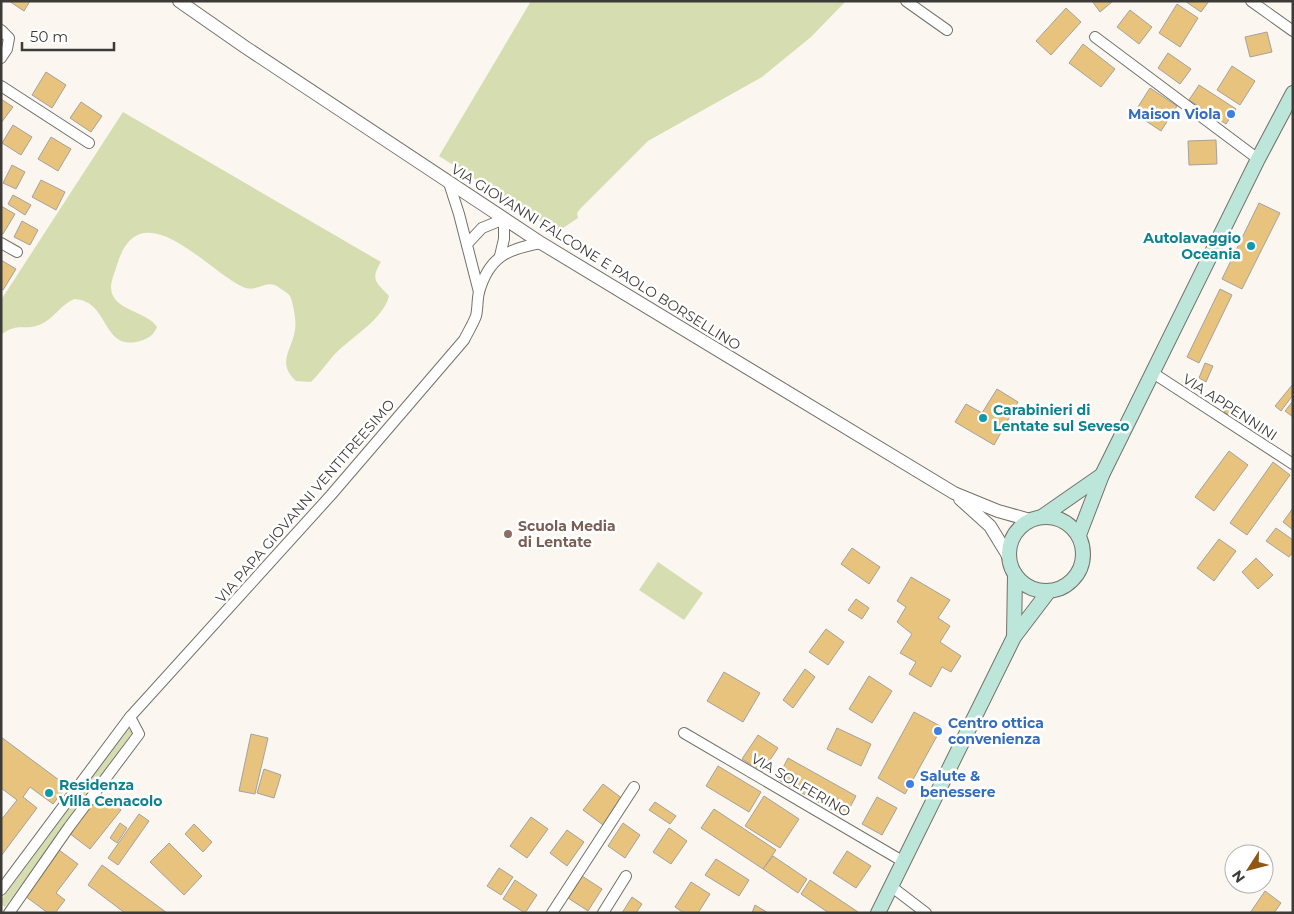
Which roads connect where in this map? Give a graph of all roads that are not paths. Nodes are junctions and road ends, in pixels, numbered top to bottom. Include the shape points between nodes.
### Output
1 (179, 1) edge
2 (906, 1) edge
3 (1252, 1) edge
4 (947, 30) dead end
5 (3, 31) edge
6 (1293, 31) edge
7 (1095, 37) dead end
8 (1, 58) edge
9 (1, 86) edge
10 (1293, 93) edge
11 (89, 142) dead end
12 (1258, 159) junction
13 (449, 183) junction
14 (504, 219) junction
15 (1, 243) edge
16 (541, 243) junction
17 (467, 244) junction
18 (17, 252) dead end
19 (500, 256) junction
20 (479, 292) junction
21 (1153, 373) junction
22 (1293, 464) edge
23 (1102, 475) junction
24 (954, 494) junction
25 (1037, 518) junction
26 (1079, 535) junction
27 (1009, 557) junction
28 (1015, 574) junction
29 (1049, 591) junction
30 (1014, 637) junction
31 (130, 717) junction
32 (684, 733) dead end
33 (634, 787) dead end
34 (904, 862) junction
35 (626, 876) dead end
36 (892, 887) junction
37 (1, 890) edge
38 (1, 910) edge
39 (5, 913) edge
40 (9, 913) edge
41 (552, 913) edge
42 (603, 913) edge
43 (878, 913) edge
44 (926, 913) edge

1 - 13 street, VIA GIOVANNI FALCONE E PAOLO BORSELLINO
2 - 4 street
3 - 6 street
5 - 8 street via 9,38 9,44
7 - 12 street
9 - 11 street
10 - 12 main road
12 - 21 main road
13 - 14 street, VIA GIOVANNI FALCONE E PAOLO BORSELLINO
13 - 17 street, VIA PAPA GIOVANNI VENTITREESIMO
14 - 16 street, VIA GIOVANNI FALCONE E PAOLO BORSELLINO
14 - 17 street via 482,228
14 - 19 street, VIA PAPA GIOVANNI VENTITREESIMO
15 - 18 street
16 - 19 street via 519,247
16 - 24 street, VIA GIOVANNI FALCONE E PAOLO BORSELLINO
17 - 20 street, VIA PAPA GIOVANNI VENTITREESIMO
19 - 20 street, VIA PAPA GIOVANNI VENTITREESIMO via 489,268
20 - 31 street, VIA PAPA GIOVANNI VENTITREESIMO via 476,315 464,340 324,502
21 - 22 street, VIA APPENNINI
21 - 23 main road
23 - 25 main road
23 - 26 main road
24 - 25 street via 998,511
24 - 27 street via 990,526
25 - 26 main road via 1051,516 1065,521
25 - 27 main road via 1014,534
26 - 29 main road via 1084,553 1079,572 1065,586
27 - 28 main road
28 - 29 main road via 1030,588
28 - 30 main road
29 - 30 main road
30 - 34 main road
31 - 37 street, VIA PAPA GIOVANNI VENTITREESIMO
31 - 40 street via 138,734
32 - 34 street, VIA SOLFERINO
33 - 41 street
34 - 36 main road
35 - 42 street
36 - 43 main road
36 - 44 street
38 - 39 street

